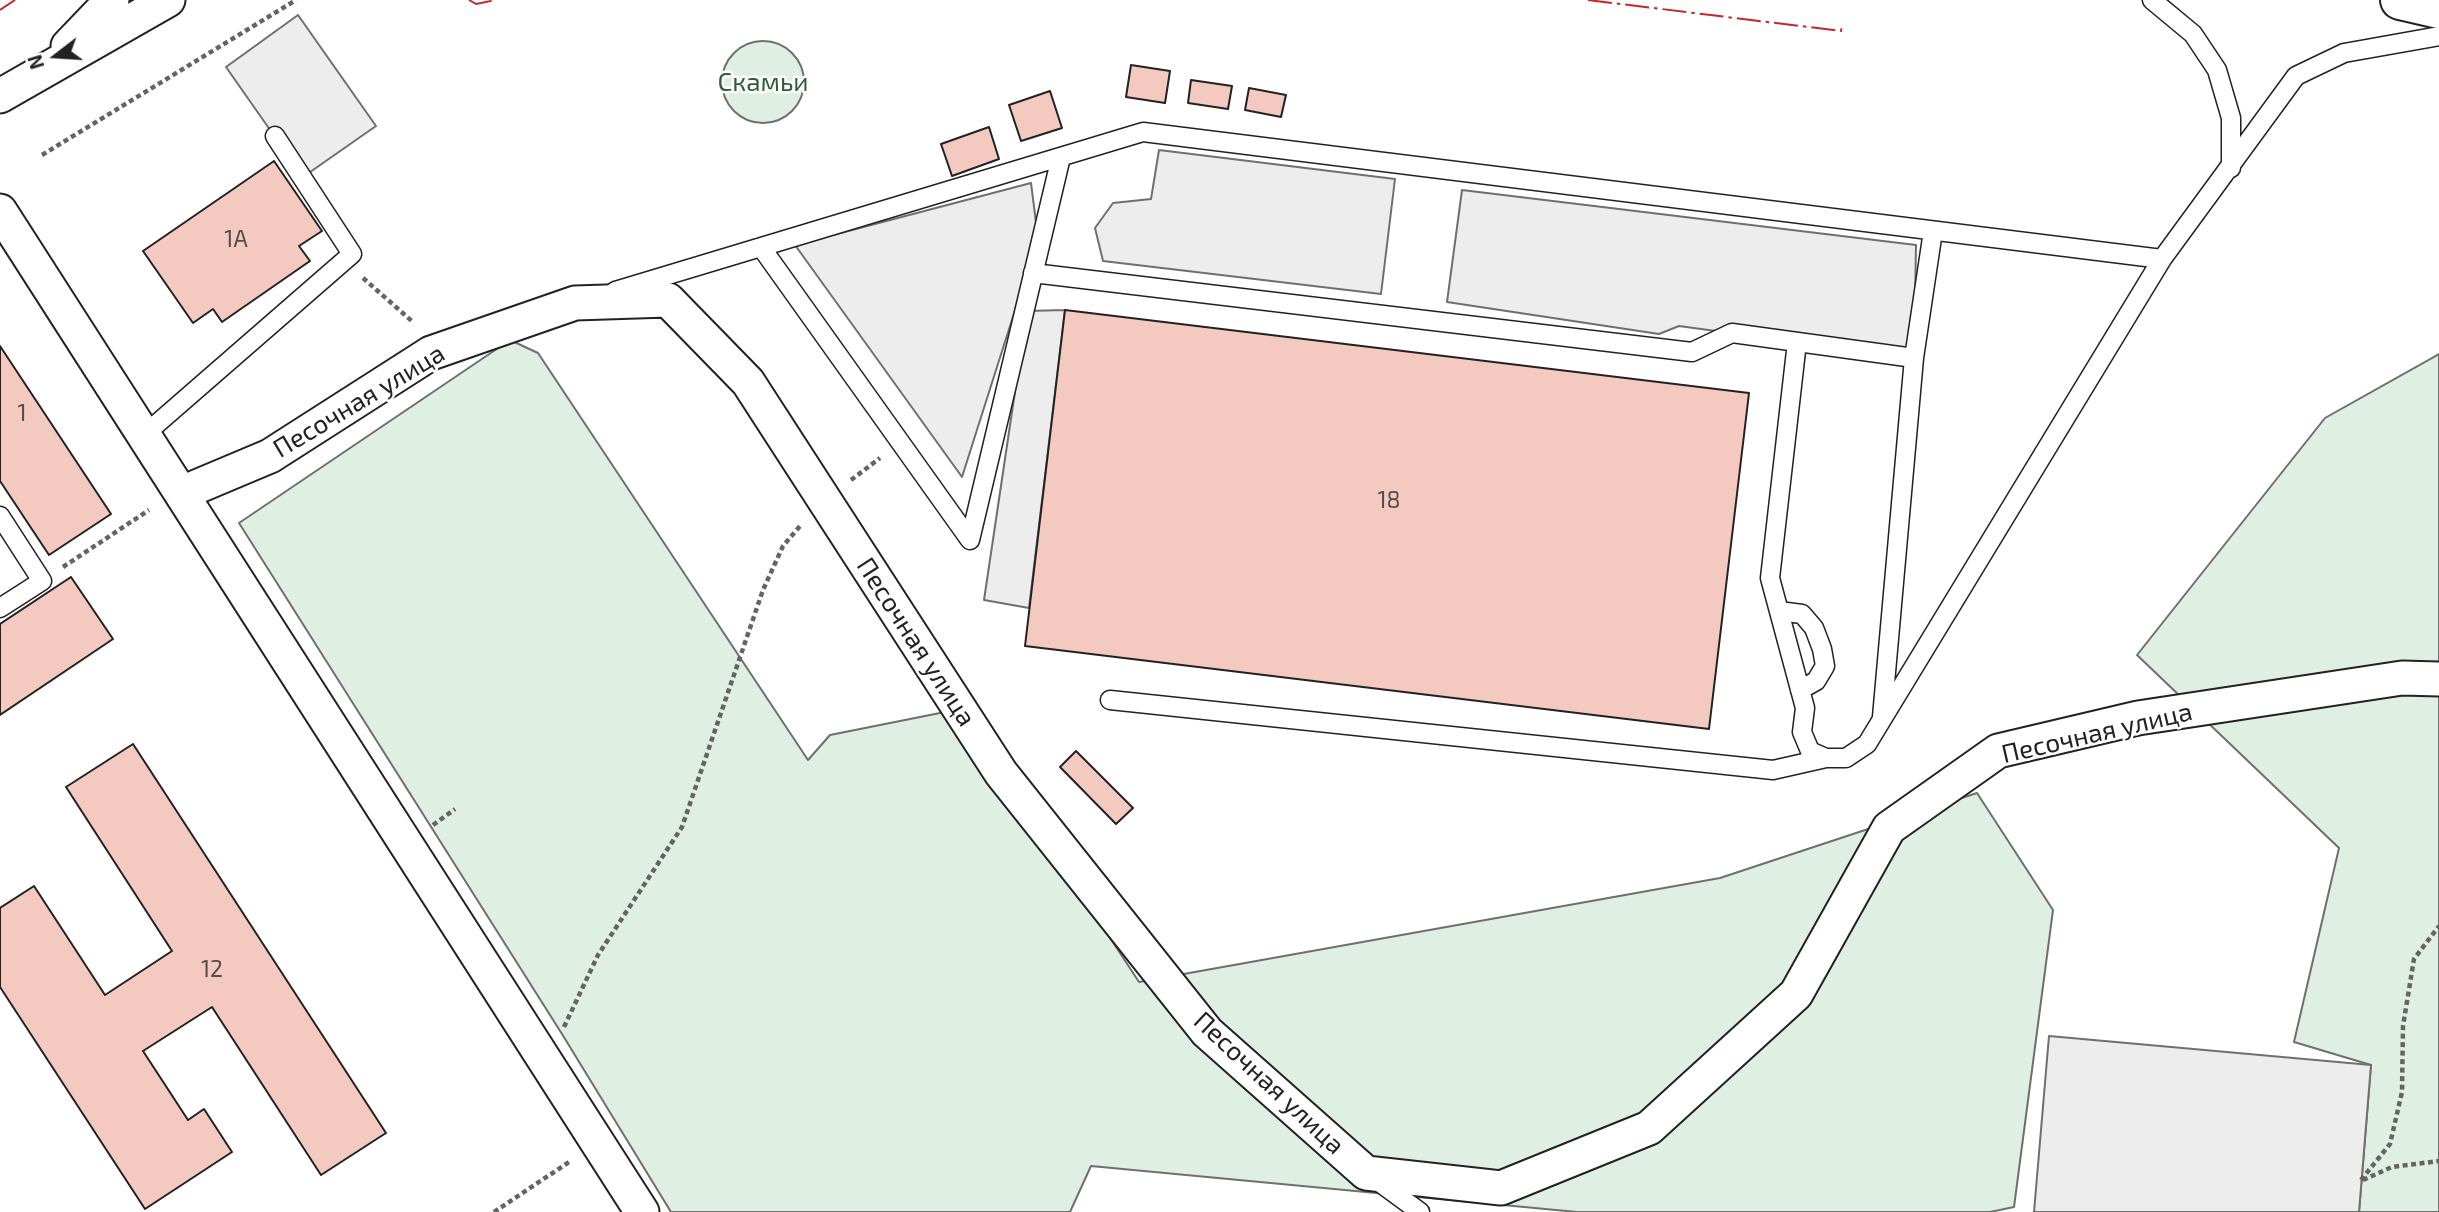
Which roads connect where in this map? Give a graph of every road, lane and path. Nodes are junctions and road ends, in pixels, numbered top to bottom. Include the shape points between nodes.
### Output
1 (112, 0) edge
2 (168, 0) edge
3 (296, 0) edge
4 (2152, 0) edge
5 (2400, 0) edge
6 (2439, 9) edge
7 (2439, 36) edge
8 (41, 74) junction
9 (0, 96) edge
10 (275, 136) dead end
11 (42, 155) dead end
12 (1061, 157) junction
13 (2231, 169) junction
14 (0, 211) edge
15 (1933, 231) junction
16 (761, 247) junction
17 (2162, 259) junction
18 (344, 261) junction
19 (1033, 273) junction
20 (575, 303) junction
21 (419, 328) dead end
22 (1797, 342) junction
23 (1914, 358) junction
24 (144, 435) junction
25 (900, 442) junction
26 (181, 491) junction
27 (824, 500) junction
28 (0, 516) edge
29 (42, 581) junction
30 (0, 608) edge
31 (1779, 611) junction
32 (2439, 679) edge
33 (1800, 690) junction
34 (1110, 700) dead end
35 (1882, 721) junction
36 (1826, 758) junction
37 (455, 809) dead end
38 (431, 826) dead end
39 (2439, 926) edge
40 (547, 1064) junction
41 (597, 1143) junction
42 (2439, 1161) edge
43 (1366, 1173) junction
44 (494, 1212) edge
45 (642, 1212) edge
46 (1420, 1212) edge

1 - 8 street
2 - 8 street
3 - 11 path
4 - 13 lane via 2193,34 2217,70 2231,118
5 - 6 highway
7 - 13 lane via 2344,53 2296,76
8 - 9 street
10 - 18 lane via 352,254
12 - 15 lane via 1143,132
12 - 16 lane
12 - 19 lane
13 - 17 lane
14 - 24 street
15 - 17 lane
15 - 23 lane
16 - 20 lane
16 - 25 lane
17 - 35 lane
18 - 21 path
18 - 24 lane
19 - 22 lane via 1692,352 1732,333
19 - 25 lane via 970,540
20 - 26 street, Песочная улица via 431,353 270,456
20 - 27 street, Песочная улица via 668,300 748,383
22 - 23 lane
22 - 31 lane via 1770,578
23 - 35 lane
24 - 26 street
25 - 27 path
26 - 29 path
26 - 40 street
27 - 40 path via 783,546 763,590 682,827 598,955
27 - 43 street, Песочная улица via 1001,773 1207,1032
28 - 29 lane
29 - 30 lane
31 - 33 lane
31 - 33 lane via 1802,614 1822,649 1825,666 1816,681
32 - 43 street, Песочная улица via 2402,678 2138,718 1998,751 1889,828 1796,993 1649,1128 1501,1188
33 - 36 lane via 1805,708 1802,732 1810,751
34 - 36 lane via 1773,770
35 - 36 lane via 1867,744 1846,758
37 - 38 path
39 - 42 path via 2414,959 2403,1026 2402,1091 2390,1144 2361,1180 2392,1167
40 - 41 street
41 - 44 path
41 - 45 street
43 - 46 lane

